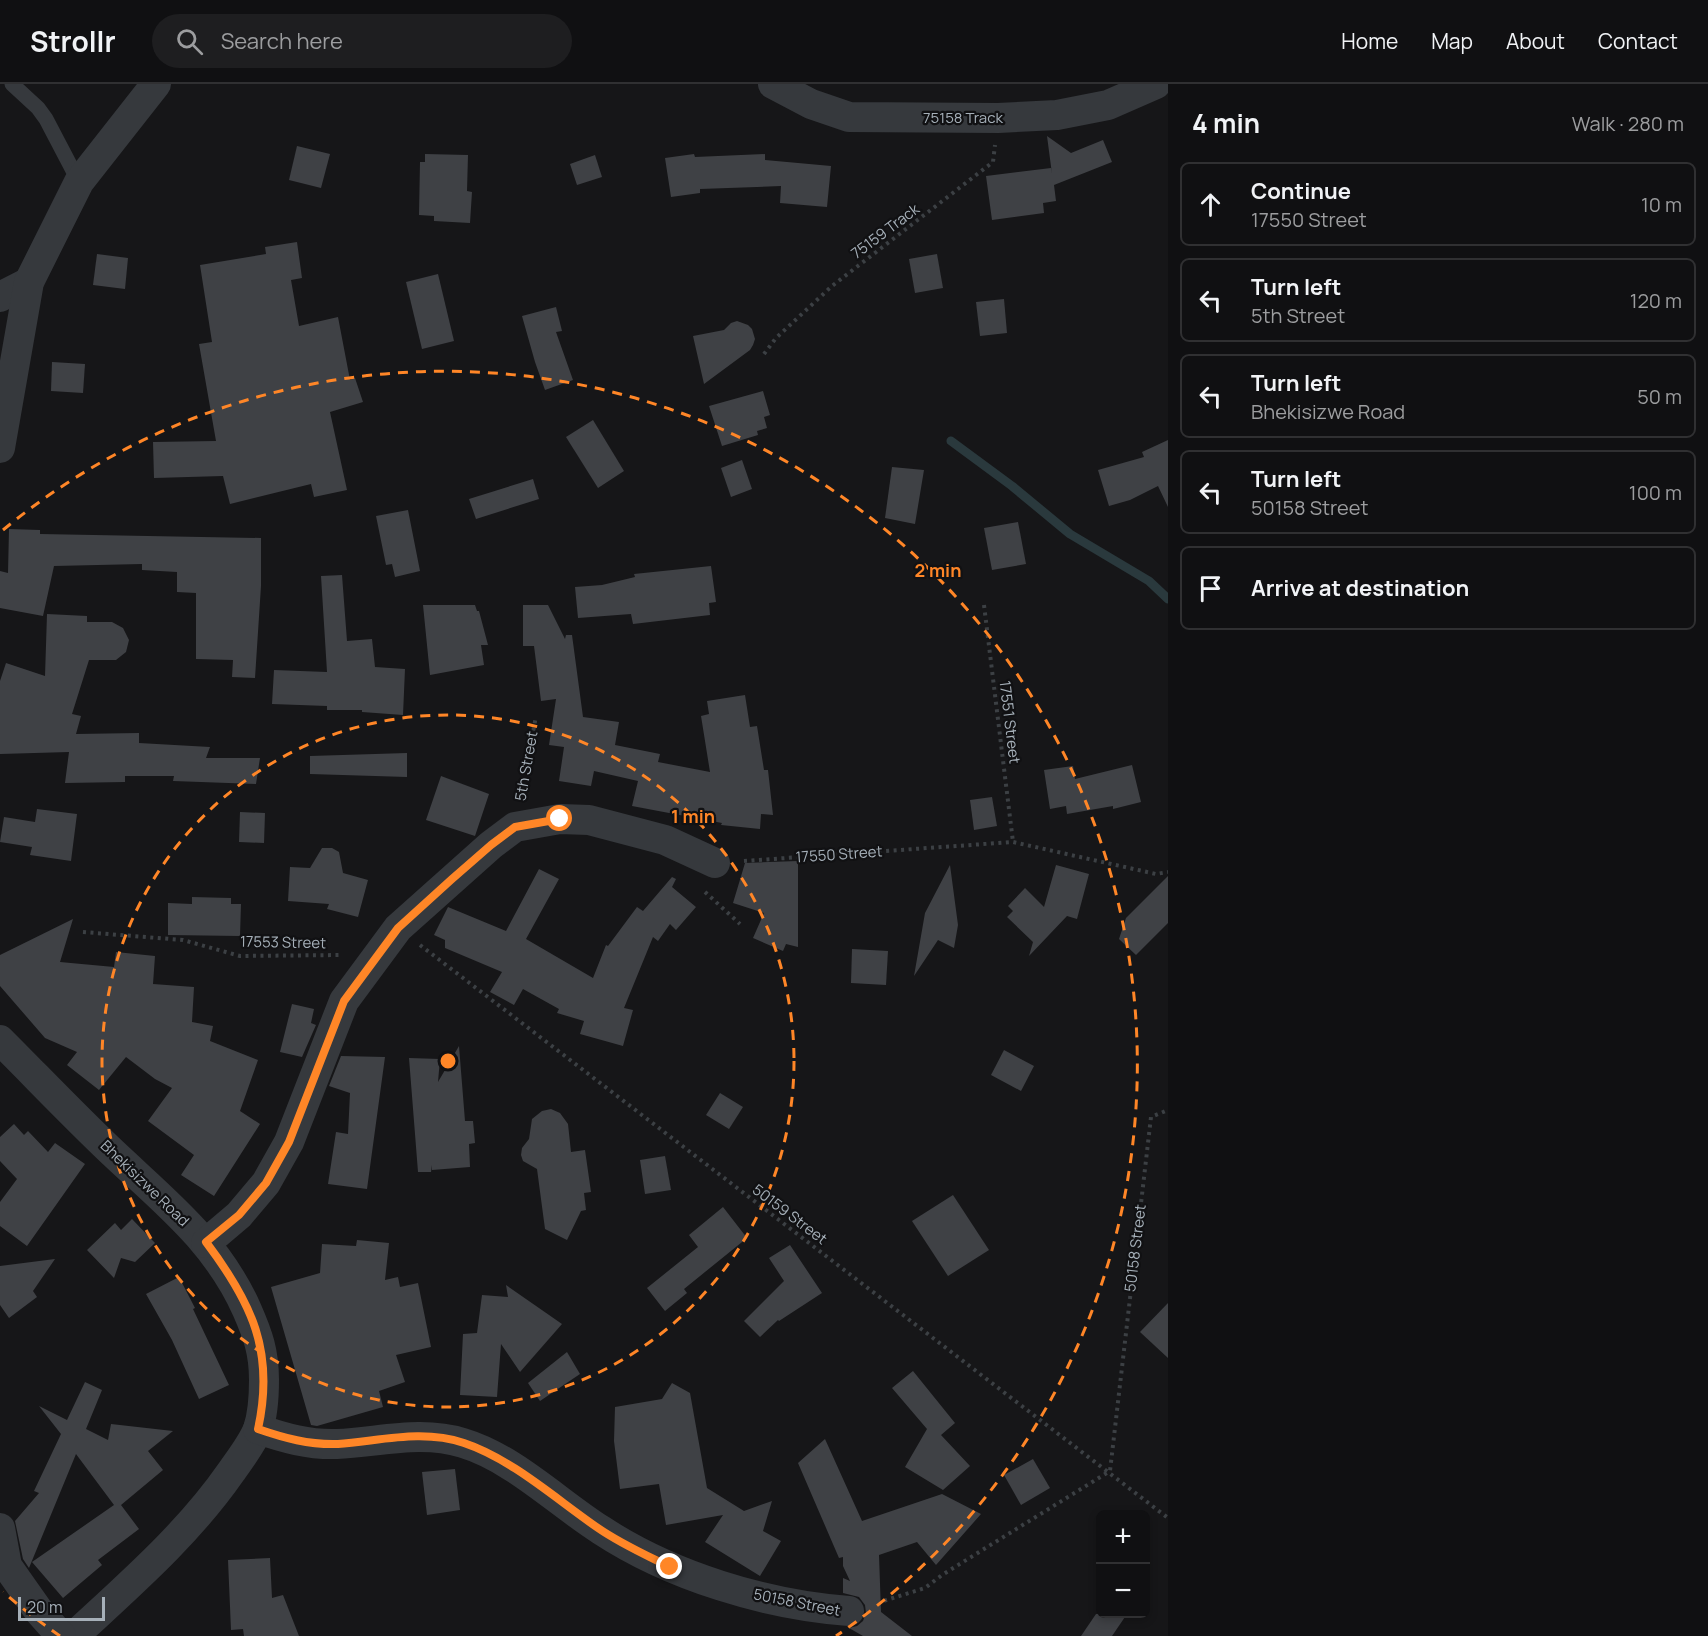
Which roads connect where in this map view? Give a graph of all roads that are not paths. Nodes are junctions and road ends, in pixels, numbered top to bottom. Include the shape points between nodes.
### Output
1 (12, 84) edge
2 (156, 84) edge
3 (773, 84) edge
4 (1156, 84) edge
5 (79, 182) junction
6 (29, 282) junction
7 (0, 297) edge
8 (0, 448) edge
9 (715, 863) road end
10 (0, 1040) edge
11 (206, 1242) junction
12 (258, 1429) junction
13 (0, 1528) edge
14 (849, 1611) road end
15 (61, 1636) edge
16 (74, 1636) edge

1 - 5 lane via 46,119
2 - 5 street
3 - 4 street, 75158 Track via 811,104 849,117 998,118 1057,115 1107,105
5 - 6 street
6 - 7 street
6 - 8 street
9 - 11 street via 665,840 589,820 560,819 515,827 398,928 344,1001 289,1142 266,1183 239,1215
10 - 11 street, Bhekisizwe Road
11 - 12 street, Bhekisizwe Road via 225,1268 260,1340 264,1388
12 - 14 street, 50158 Street via 312,1444 419,1436 464,1443 514,1468 601,1530 670,1567 758,1596
12 - 16 street, Bhekisizwe Road via 212,1500
13 - 15 street via 7,1566

